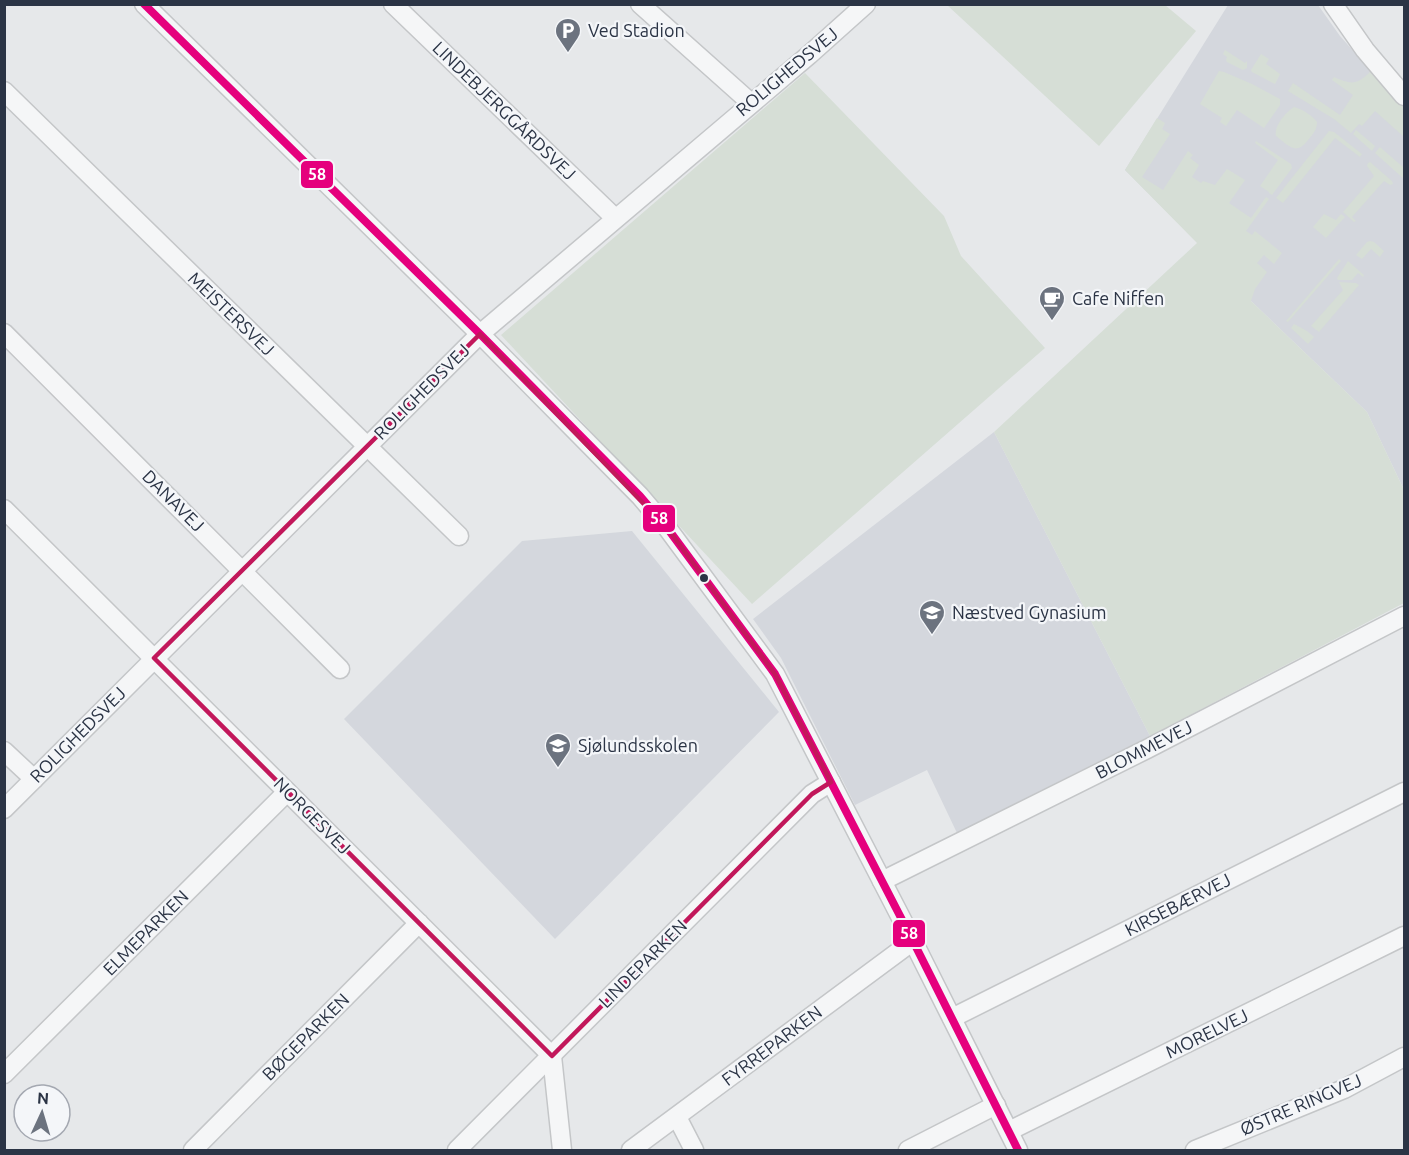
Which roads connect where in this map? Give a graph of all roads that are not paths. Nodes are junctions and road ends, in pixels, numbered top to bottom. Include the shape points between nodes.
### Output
1 (144, 4) edge
2 (393, 4) edge
3 (640, 4) edge
4 (866, 4) edge
5 (1333, 4) edge
6 (4, 91) edge
7 (1404, 94) edge
8 (751, 103) junction
9 (615, 218) junction
10 (4, 333) edge
11 (480, 334) junction
12 (367, 447) junction
13 (4, 509) edge
14 (459, 536) dead end
15 (242, 570) junction
16 (1404, 616) edge
17 (154, 658) junction
18 (340, 669) dead end
19 (4, 751) edge
20 (34, 779) junction
21 (831, 782) junction
22 (287, 792) junction
23 (1404, 792) edge
24 (4, 808) edge
25 (882, 881) junction
26 (419, 923) junction
27 (1404, 936) edge
28 (913, 941) junction
29 (952, 1018) junction
30 (552, 1056) junction
31 (1404, 1057) edge
32 (4, 1074) edge
33 (996, 1105) junction
34 (677, 1117) junction
35 (1009, 1131) junction
36 (193, 1150) edge
37 (457, 1150) edge
38 (562, 1150) edge
39 (631, 1150) edge
40 (694, 1150) edge
41 (908, 1150) edge
42 (1018, 1150) edge
43 (1195, 1150) edge

1 - 11 street
2 - 9 street, LINDEBJERGGÅRDSVEJ
3 - 8 street
4 - 8 street, ROLIGHEDSVEJ
5 - 7 street via 1365,50
6 - 12 street, MEISTERSVEJ
8 - 9 street, ROLIGHEDSVEJ
9 - 11 street, ROLIGHEDSVEJ
10 - 15 street, DANAVEJ
11 - 12 street, ROLIGHEDSVEJ
11 - 21 street via 668,529 775,674
12 - 14 street, MEISTERSVEJ
12 - 15 street, ROLIGHEDSVEJ
13 - 17 street, NORGESVEJ
15 - 17 street, ROLIGHEDSVEJ
15 - 18 street, DANAVEJ
16 - 25 street, BLOMMEVEJ
17 - 20 street, ROLIGHEDSVEJ
17 - 22 street, NORGESVEJ
19 - 20 street
20 - 24 street, ROLIGHEDSVEJ
21 - 25 street
21 - 30 street, LINDEPARKEN via 812,794
22 - 26 street, NORGESVEJ
22 - 32 street, ELMEPARKEN
23 - 29 street, KIRSEBÆRVEJ
25 - 28 street
26 - 30 street, NORGESVEJ
26 - 36 street, BØGEPARKEN
27 - 35 street, MORELVEJ
28 - 29 street
28 - 34 street, FYRREPARKEN
29 - 33 street
30 - 37 street, LINDEPARKEN
30 - 38 street
31 - 43 street, ØSTRE RINGVEJ via 1344,1089
33 - 35 street
33 - 41 street
34 - 39 street, FYRREPARKEN
34 - 40 street
35 - 42 street

